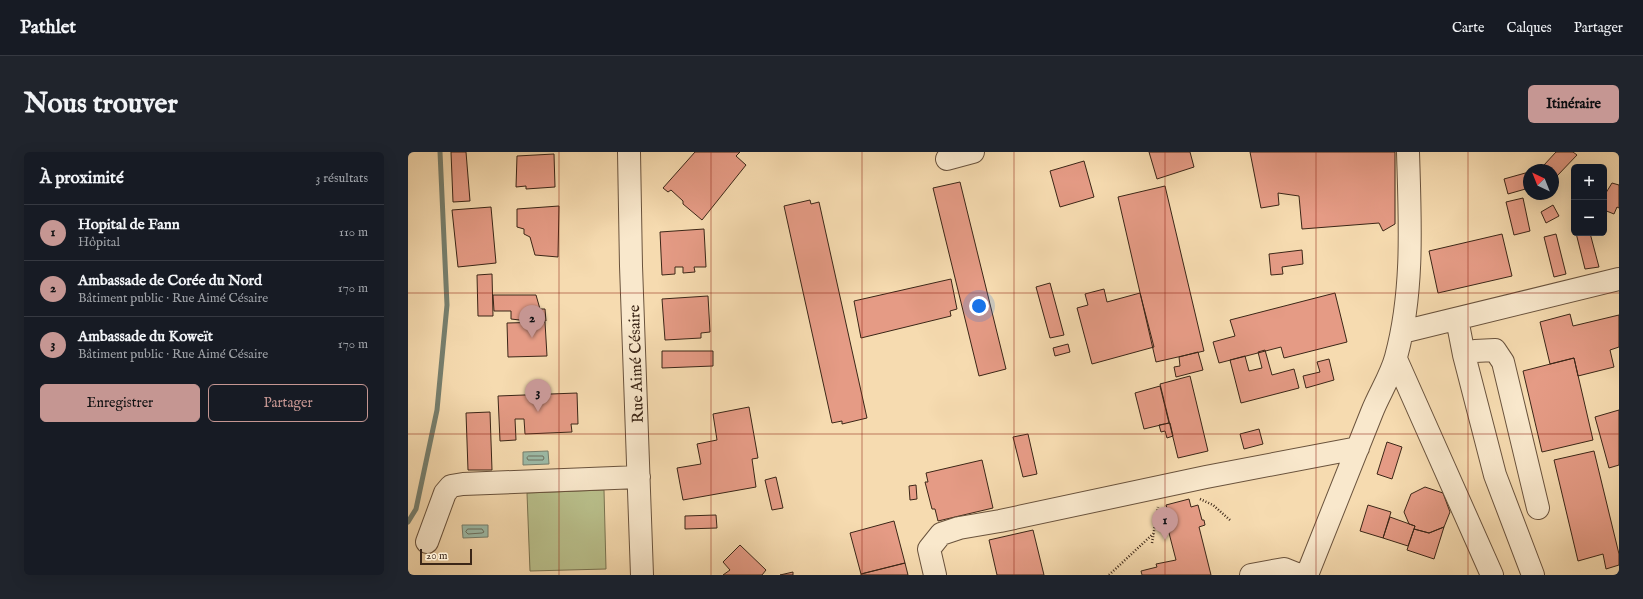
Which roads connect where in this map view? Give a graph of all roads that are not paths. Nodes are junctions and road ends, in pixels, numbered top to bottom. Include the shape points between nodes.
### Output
1 (629, 152) edge
2 (950, 152) edge
3 (973, 152) edge
4 (1408, 152) edge
5 (1619, 279) edge
6 (1457, 319) junction
7 (1402, 332) junction
8 (1464, 355) junction
9 (1396, 359) junction
10 (1358, 448) junction
11 (639, 477) junction
12 (1538, 508) dead end
13 (427, 542) dead end
14 (635, 575) edge
15 (642, 575) edge
16 (935, 575) edge
17 (1250, 575) edge
18 (1299, 575) edge
19 (1307, 575) edge
20 (1492, 575) edge
21 (1533, 575) edge

1 - 11 street, Rue Aimé Césaire
2 - 3 street via 947,159
4 - 7 street via 1410,224
5 - 6 street
6 - 7 street
6 - 8 street
7 - 9 street
8 - 12 street via 1475,351 1495,350 1503,362
8 - 21 street via 1495,475
9 - 10 street
9 - 20 street
10 - 16 street via 959,528 941,534 929,549
10 - 19 street
11 - 13 street via 451,486 445,493
11 - 15 street, Rue Aimé Césaire
14 - 15 street
17 - 18 street via 1284,569

